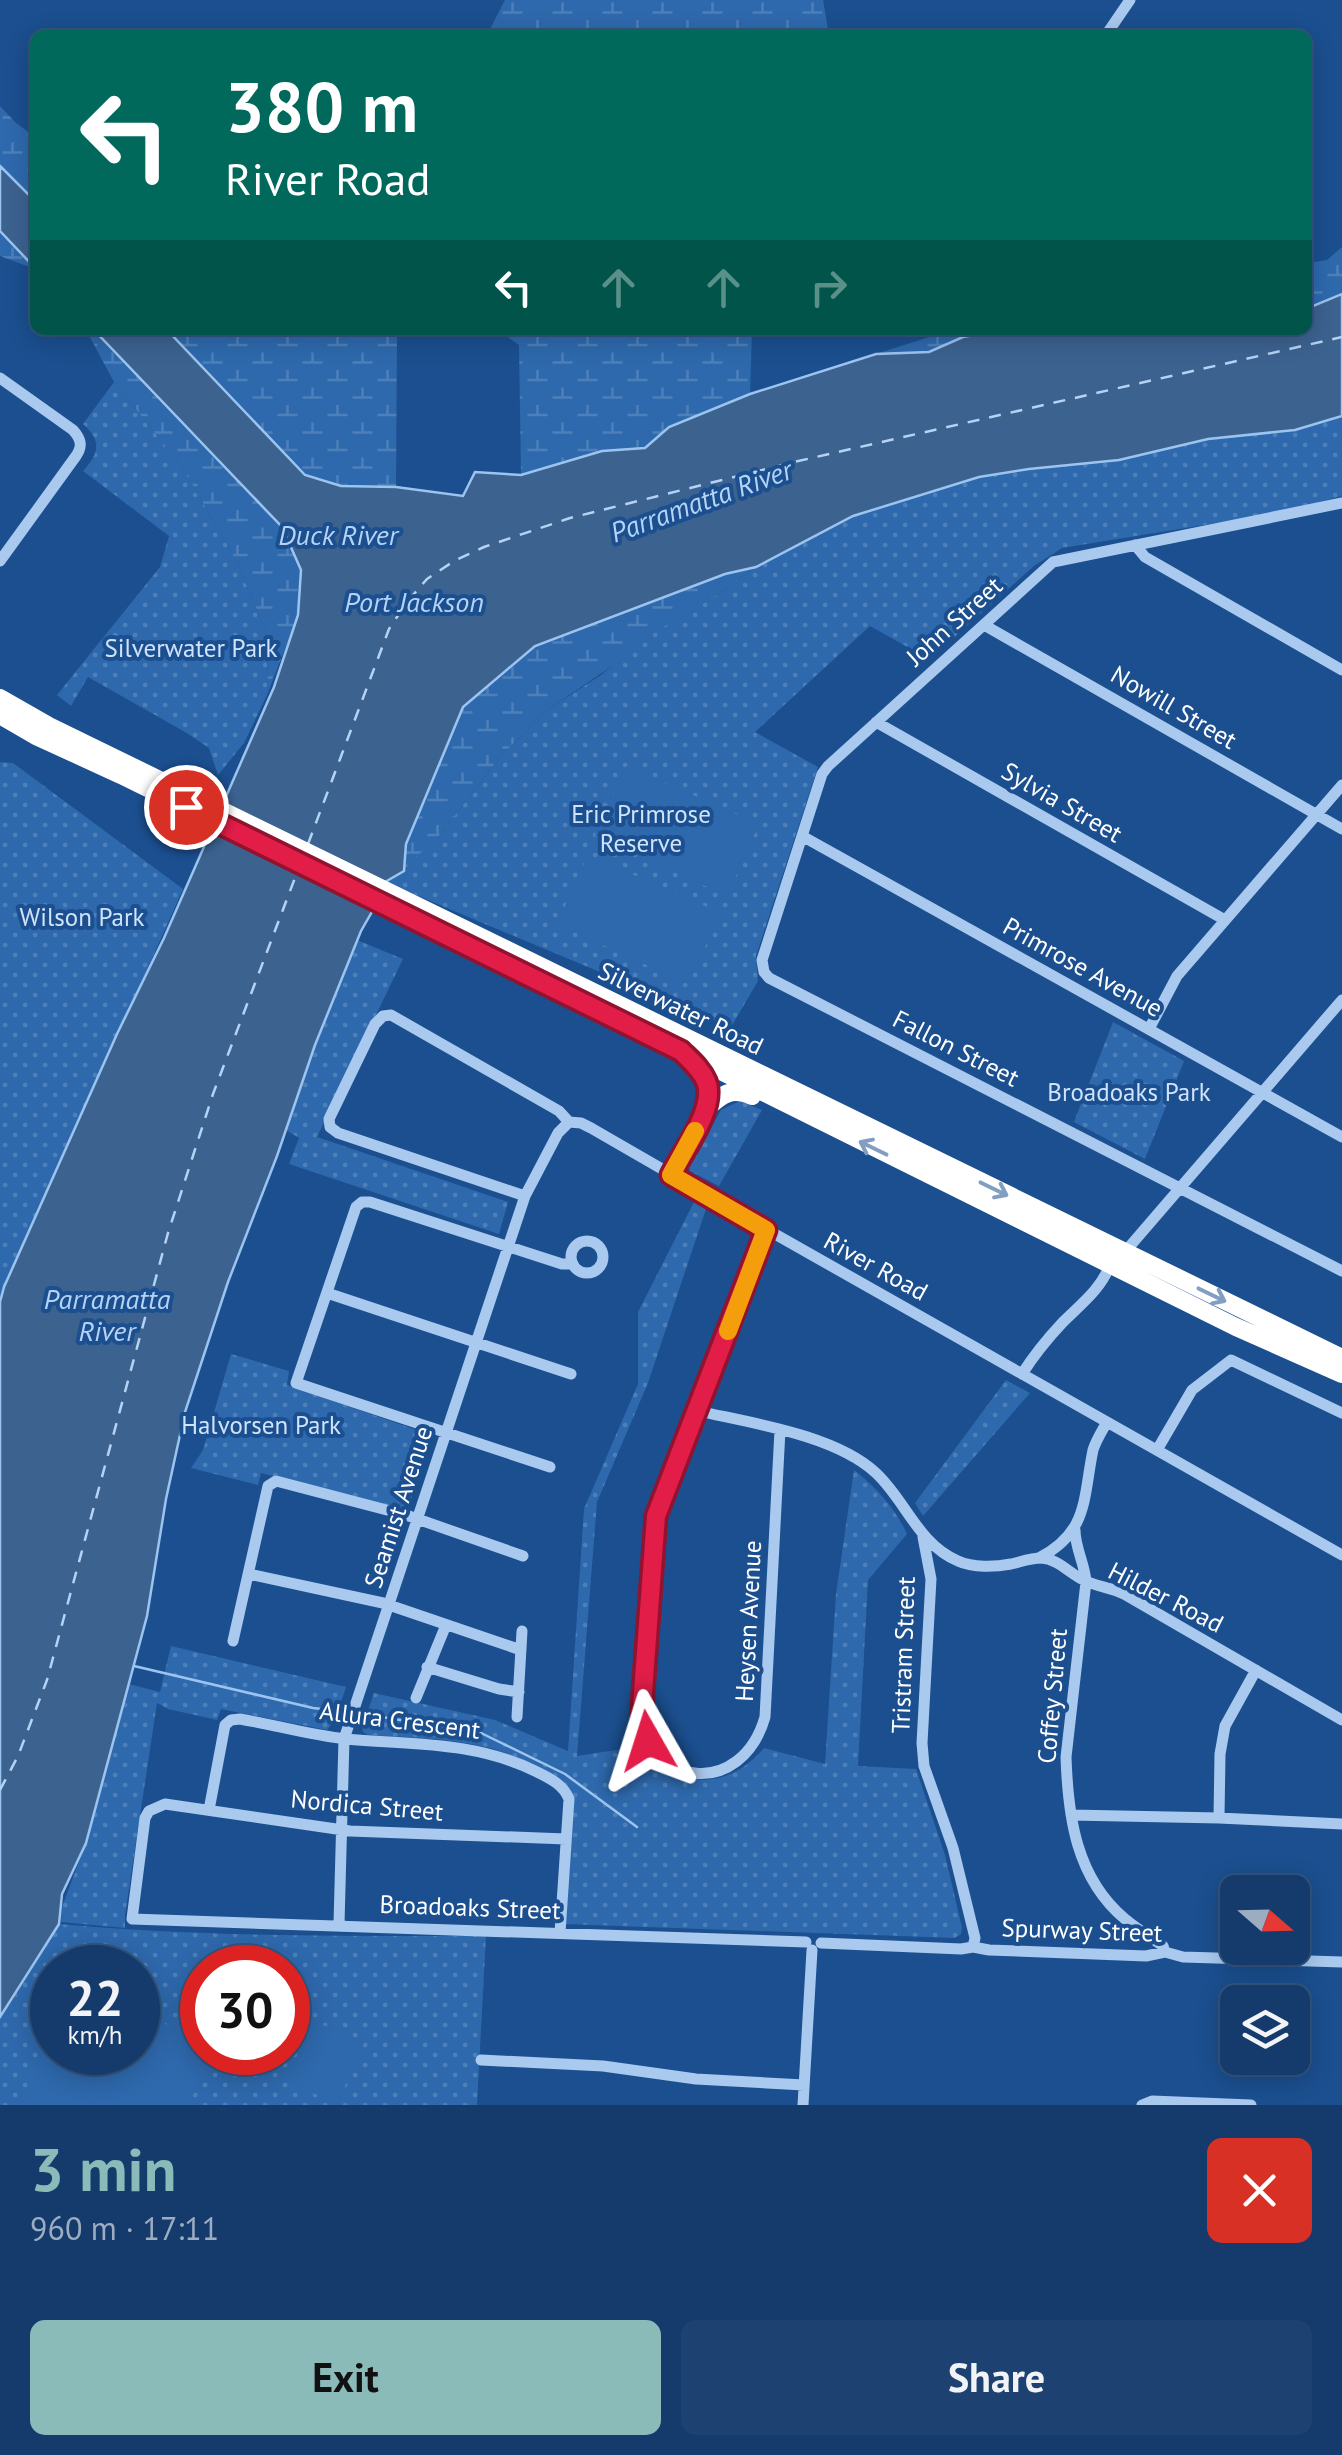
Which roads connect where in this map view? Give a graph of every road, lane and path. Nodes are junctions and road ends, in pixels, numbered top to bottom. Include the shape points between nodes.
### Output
1 (1130, 0) edge
2 (1109, 30) edge
3 (0, 378) edge
4 (1342, 503) edge
5 (5, 544) edge
6 (1135, 545) junction
7 (0, 561) edge
8 (984, 625) junction
9 (1342, 670) edge
10 (0, 698) edge
11 (0, 719) edge
12 (876, 722) junction
13 (43, 731) junction
14 (1342, 785) edge
15 (1316, 814) junction
16 (1342, 829) edge
17 (802, 836) junction
18 (418, 915) junction
19 (1226, 920) junction
20 (764, 972) joint
21 (1342, 1000) edge
22 (1148, 1028) junction
23 (681, 1051) junction
24 (1262, 1092) junction
25 (707, 1108) junction
26 (570, 1122) junction
27 (834, 1129) junction
28 (1342, 1137) edge
29 (671, 1175) junction
30 (1180, 1188) junction
31 (525, 1196) junction
32 (766, 1230) junction
33 (508, 1248) junction
34 (1117, 1259) junction
35 (573, 1264) dead end
36 (1342, 1271) edge
37 (327, 1293) junction
38 (1254, 1336) junction
39 (477, 1343) junction
40 (1342, 1354) edge
41 (571, 1374) dead end
42 (1022, 1374) junction
43 (1342, 1374) edge
44 (1342, 1385) edge
45 (698, 1411) junction
46 (1342, 1412) edge
47 (1106, 1422) junction
48 (780, 1430) junction
49 (446, 1432) junction
50 (1157, 1450) junction
51 (550, 1467) dead end
52 (418, 1519) junction
53 (1075, 1530) junction
54 (923, 1537) junction
55 (1342, 1555) edge
56 (523, 1556) dead end
57 (1039, 1558) junction
58 (958, 1562) junction
59 (248, 1574) junction
60 (931, 1579) junction
61 (1086, 1582) junction
62 (389, 1606) junction
63 (446, 1625) junction
64 (522, 1631) dead end
65 (233, 1642) dead end
66 (521, 1650) junction
67 (427, 1667) junction
68 (1256, 1670) junction
69 (518, 1692) junction
70 (416, 1698) dead end
71 (517, 1717) dead end
72 (1342, 1720) edge
73 (345, 1736) junction
74 (209, 1810) junction
75 (1071, 1815) junction
76 (1219, 1818) junction
77 (1342, 1824) edge
78 (343, 1830) junction
79 (566, 1839) junction
80 (132, 1919) joint
81 (340, 1924) junction
82 (560, 1933) junction
83 (813, 1945) junction
84 (973, 1947) junction
85 (1165, 1952) junction
86 (1342, 1962) edge
87 (481, 2060) dead end
88 (804, 2084) junction
89 (803, 2105) edge
90 (1142, 2105) edge
91 (1251, 2105) edge

1 - 2 street
3 - 5 street via 73,430 81,444
4 - 6 street, John Street
5 - 7 street
6 - 8 street, John Street via 1052,562
6 - 9 street via 1144,557
8 - 12 street, John Street
8 - 15 street, Nowill Street
10 - 13 highway, Silverwater Road
11 - 13 highway, Silverwater Road
12 - 17 street, John Street via 822,774
12 - 19 street, Sylvia Street
13 - 18 highway, Silverwater Road
14 - 15 street
15 - 16 street, Nowill Street
15 - 19 street
17 - 20 street, John Street via 764,950
17 - 22 street, Primrose Avenue
18 - 23 highway, Silverwater Road
18 -> 34 highway, Silverwater Road
19 - 22 street via 1177,976
20 - 30 street, Fallon Street
21 - 24 street
22 - 24 street, Primrose Avenue
23 - 25 highway via 704,1078
23 - 27 highway, Silverwater Road
24 - 28 street, Primrose Avenue
24 - 30 street
25 - 27 highway via 726,1093 742,1092
25 - 29 street
26 - 29 street, River Road
26 - 31 street, Seamist Avenue
26 - 31 street, River Road via 391,1014 375,1024 330,1127
34 -> 27 highway, Silverwater Road
29 - 32 street, River Road
30 - 34 street
30 - 36 street, Fallon Street
31 - 33 street, Seamist Avenue
32 - 42 street, River Road
32 - 45 street
33 - 35 street
33 - 37 street via 362,1202
33 - 39 street, Seamist Avenue
34 - 38 highway, Silverwater Road
34 -> 40 highway, Silverwater Road
34 - 42 street
37 - 39 street
37 - 49 street via 296,1383
38 - 43 highway, Silverwater Road
38 - 44 highway
39 - 41 street
39 - 49 street, Seamist Avenue
42 - 47 street, River Road
45 - 48 street
45 - 48 street, Heysen Avenue via 656,1516 642,1706 648,1741 676,1768 692,1772 737,1763 760,1736 766,1717
46 - 50 street via 1231,1360 1192,1390
47 - 50 street, River Road
47 - 53 street, Coffey Street
48 - 54 street via 865,1464 890,1487
49 - 51 street
49 - 52 street, Seamist Avenue
50 - 55 street, River Road
52 - 56 street
52 - 59 street via 276,1482 268,1486
52 - 62 street, Seamist Avenue
53 - 57 street
53 - 61 street, Coffey Street
54 - 58 street
54 - 60 street, Tristram Street
57 - 58 street via 994,1566
57 - 61 street, Hilder Road
58 - 60 street
59 - 62 street
59 - 65 street
60 - 84 street, Tristram Street via 924,1766 960,1873
61 - 68 street, Hilder Road via 1114,1590
61 - 75 street, Coffey Street via 1066,1757
62 - 63 street
62 - 73 street, Seamist Avenue
63 - 66 street
63 - 67 street
64 - 66 street
66 - 69 street
67 - 69 street
67 - 70 street
68 - 72 street, Hilder Road
68 - 76 street via 1225,1726
69 - 71 street
73 - 74 street, Allura Crescent via 231,1720
73 - 78 street, Seamist Avenue
73 - 79 street, Allura Crescent via 513,1760 565,1790
74 - 78 street, Nordica Street
74 - 80 street, Nordica Street via 165,1804 150,1810
75 - 76 street
75 - 85 street, Coffey Street via 1077,1846 1103,1896
76 - 77 street
78 - 79 street, Nordica Street
78 - 81 street, Seamist Avenue
79 - 82 street, Allura Crescent
80 - 81 street, Broadoaks Street
81 - 82 street, Broadoaks Street
82 - 83 street, Broadoaks Street
83 - 84 street, Spurway Street
83 - 88 street
84 - 85 street, Spurway Street
85 - 86 street, Spurway Street
87 - 88 street
88 - 89 street
90 - 91 street

